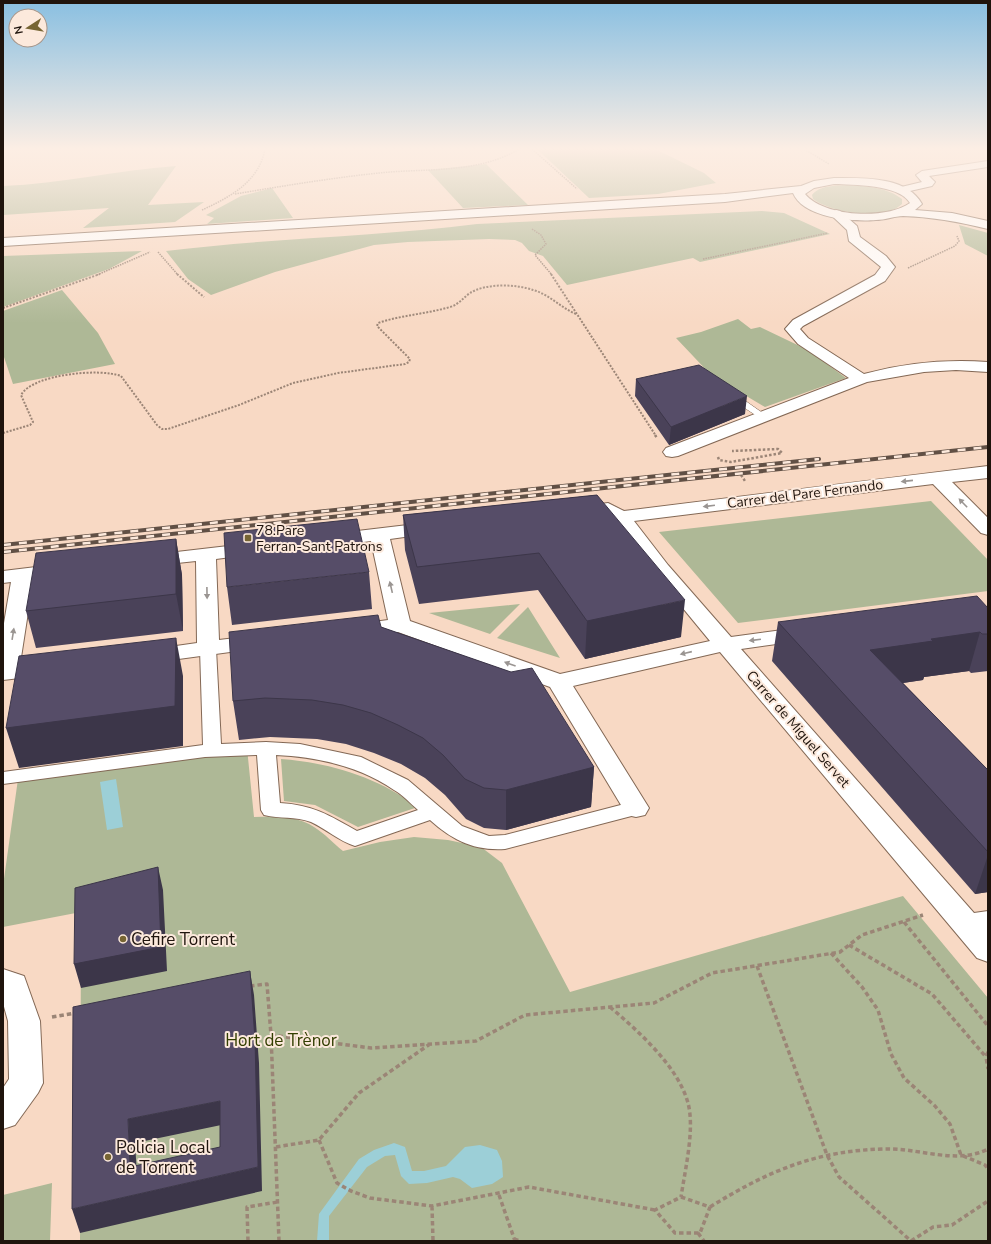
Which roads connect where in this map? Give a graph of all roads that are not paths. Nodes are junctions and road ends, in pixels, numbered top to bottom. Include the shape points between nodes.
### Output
1 (578, 207) edge
2 (816, 207) edge
3 (914, 207) edge
4 (945, 207) edge
5 (906, 212) junction
6 (836, 214) junction
7 (874, 217) junction
8 (988, 218) edge
9 (988, 225) edge
10 (853, 229) junction
11 (3, 242) edge
12 (988, 367) edge
13 (861, 380) junction
14 (726, 392) edge
15 (764, 416) junction
16 (672, 452) road end
17 (988, 472) edge
18 (938, 478) junction
19 (615, 513) junction
20 (561, 514) edge
21 (450, 526) edge
22 (988, 529) edge
23 (379, 534) junction
24 (316, 542) edge
25 (269, 547) edge
26 (206, 554) junction
27 (128, 563) edge
28 (81, 568) edge
29 (13, 576) edge
30 (400, 625) junction
31 (826, 631) edge
32 (331, 634) edge
33 (277, 640) edge
34 (724, 644) junction
35 (208, 648) junction
36 (132, 658) edge
37 (69, 666) edge
38 (4, 674) edge
39 (560, 682) junction
40 (266, 748) junction
41 (212, 751) junction
42 (3, 778) edge
43 (636, 808) joint
44 (432, 812) junction
45 (969, 918) edge
46 (988, 950) edge
47 (3, 982) edge
48 (3, 1114) edge

1 - 11 street
2 - 6 street
3 - 5 street
4 - 8 street
5 - 7 street
5 - 9 street via 965,219
6 - 7 street
6 - 10 street
7 - 10 street
10 - 13 street via 854,238 888,267 880,278 803,320 792,329 803,341
12 - 13 street via 920,367
13 - 15 street
14 - 15 lane
15 - 16 street
17 - 18 street, Carrer del Pare Fernando
18 -> 19 street, Carrer del Pare Fernando via 806,495
22 -> 18 street
19 - 20 street, Carrer del Pare Fernando
19 - 34 street, Carrer de Miguel Servet
21 - 23 street
23 - 24 street
30 -> 23 street
25 - 26 street
26 - 27 street
26 -> 35 street
28 - 29 street
38 -> 29 street
30 - 32 street
39 -> 30 street
31 -> 34 street
33 - 35 street
34 -> 39 street
34 - 45 street, Carrer de Miguel Servet
35 - 36 street
35 - 41 street
37 - 38 street
39 - 43 street
40 - 41 street
40 - 44 street via 300,750 354,761 401,785
40 - 44 street via 271,810 306,813 355,839
41 - 42 street
43 - 44 street via 505,842 488,843 455,831
45 - 46 street, Carrer de Miguel Servet
47 - 48 street via 13,985 24,1021 26,1083

